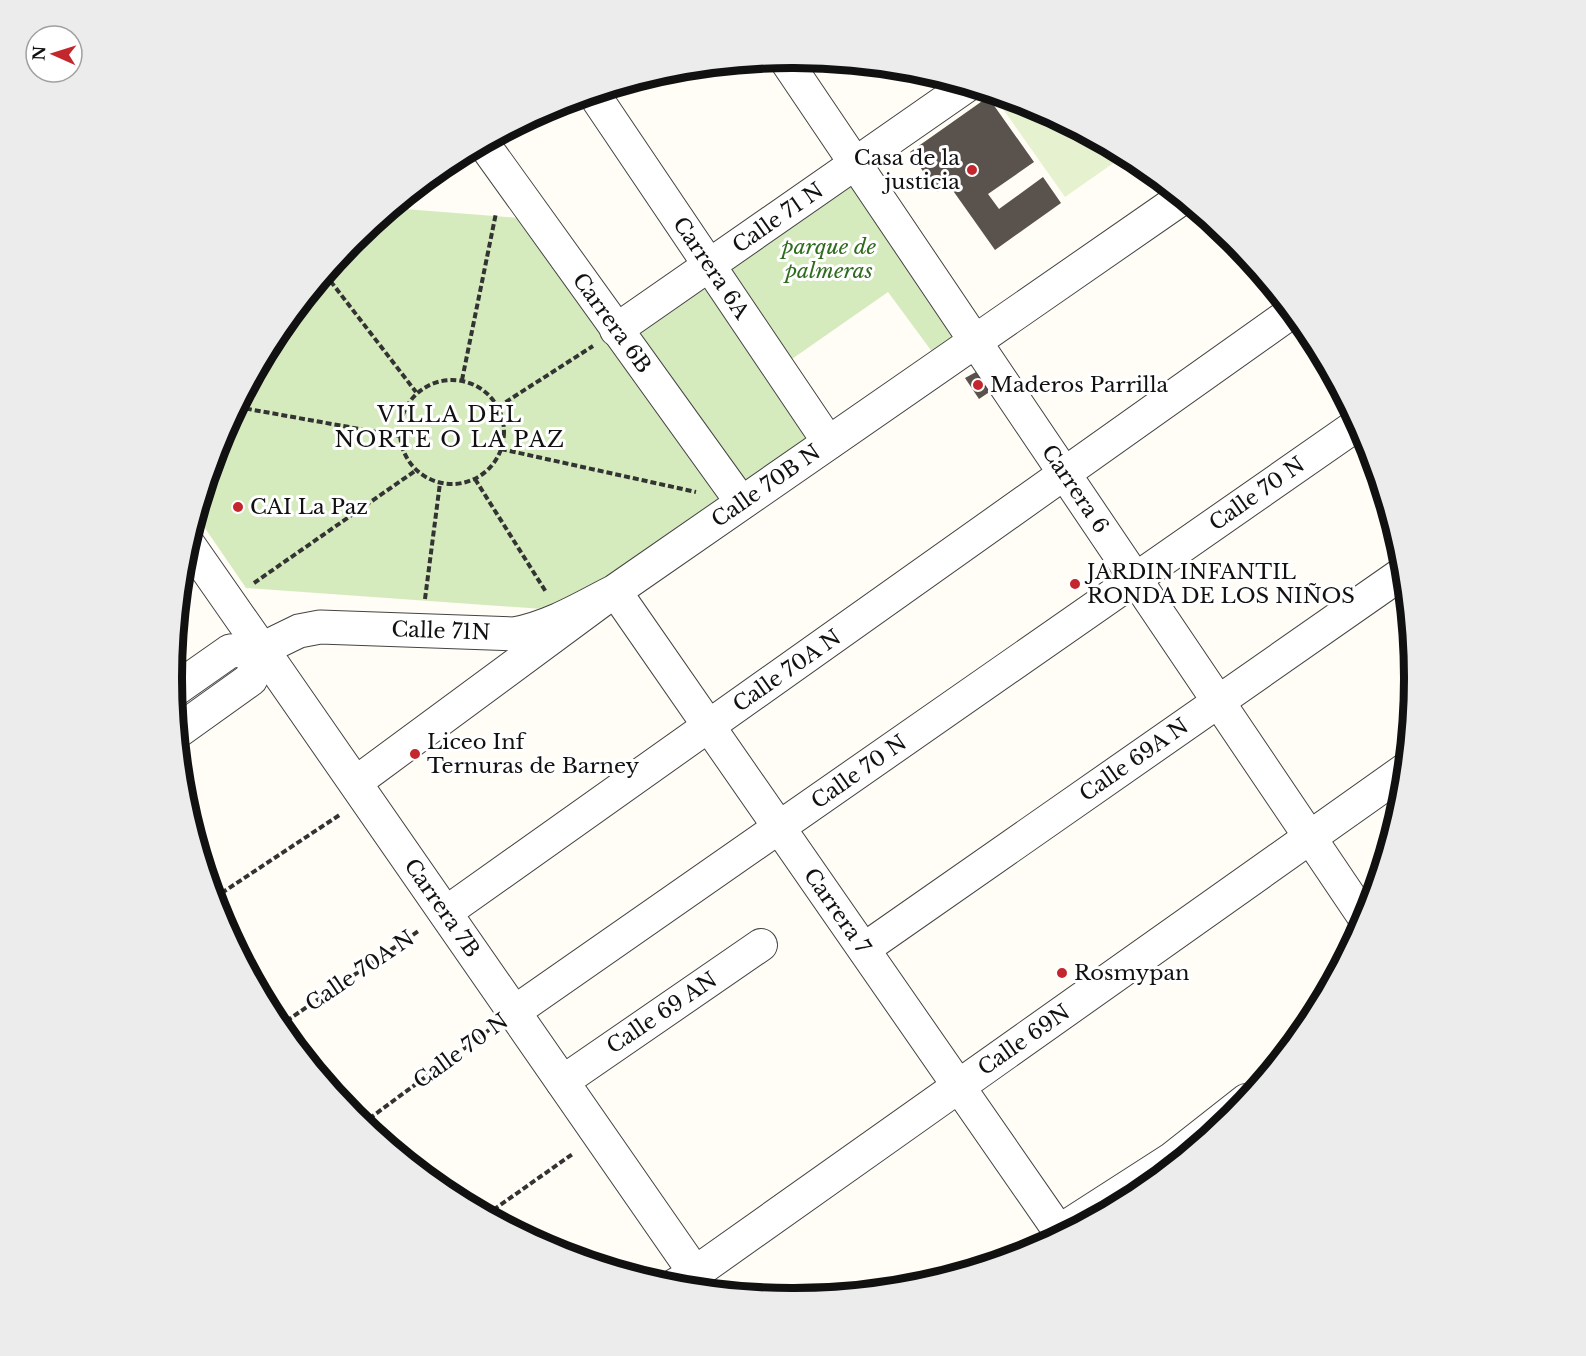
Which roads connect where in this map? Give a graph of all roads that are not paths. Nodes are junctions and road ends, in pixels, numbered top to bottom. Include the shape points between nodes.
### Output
1 (791, 68) edge
2 (960, 91) edge
3 (598, 100) edge
4 (488, 149) edge
5 (856, 164) junction
6 (1176, 202) edge
7 (710, 266) junction
8 (1285, 317) edge
9 (616, 330) junction
10 (975, 341) junction
11 (1350, 429) edge
12 (829, 443) junction
13 (1064, 473) junction
14 (742, 503) junction
15 (195, 553) edge
16 (1395, 578) edge
17 (1136, 579) junction
18 (615, 591) junction
19 (262, 649) junction
20 (182, 684) edge
21 (1218, 702) junction
22 (185, 726) edge
23 (709, 726) junction
24 (1395, 777) edge
25 (360, 790) junction
26 (779, 827) junction
27 (1310, 838) junction
28 (1358, 909) edge
29 (445, 913) junction
30 (761, 945) dead end
31 (864, 949) junction
32 (514, 1012) junction
33 (562, 1082) junction
34 (959, 1086) junction
35 (1057, 1229) edge
36 (682, 1278) edge
37 (685, 1279) edge

1 - 5 street, Carrera 6
2 - 5 street, Calle 71 N
3 - 7 street, Carrera 6A
4 - 9 street, Carrera 6B
5 - 7 street, Calle 71 N
5 - 10 street, Carrera 6
6 - 10 street, Calle 70B N
7 - 9 street, Calle 71 N
7 - 12 street, Carrera 6A
8 - 13 street, Calle 70A N
9 - 14 street, Carrera 6B
10 - 12 street, Calle 70B N
10 - 13 street, Carrera 6
11 - 17 street, Calle 70 N
12 - 14 street, Calle 70B N
13 - 17 street, Carrera 6
13 - 23 street, Calle 70A N
14 - 18 street, Calle 70B N
15 - 19 street, Carrera 7B
16 - 21 street, Calle 69A N
17 - 21 street, Carrera 6
17 - 26 street, Calle 70 N
18 - 19 street, Calle 71N via 562,619 514,634 320,627 299,631
18 - 23 street, Carrera 7
18 - 25 street, Calle 70B N
19 - 20 street, Calle 71N via 230,651
19 - 22 street via 251,679
19 - 25 street, Carrera 7B
21 - 27 street, Carrera 6
21 - 31 street, Calle 69A N
23 - 26 street, Carrera 7
23 - 29 street, Calle 70A N
24 - 27 street, Calle 69N
25 - 29 street, Carrera 7B
26 - 31 street, Carrera 7
26 - 32 street, Calle 70 N
27 - 28 street, Carrera 6
27 - 34 street, Calle 69N
29 - 32 street, Carrera 7B
30 - 33 street, Calle 69 AN
31 - 34 street, Carrera 7
32 - 33 street, Carrera 7B
33 - 36 street, Carrera 7B via 599,1135
34 - 35 street, Carrera 7
34 - 37 street, Calle 69N

